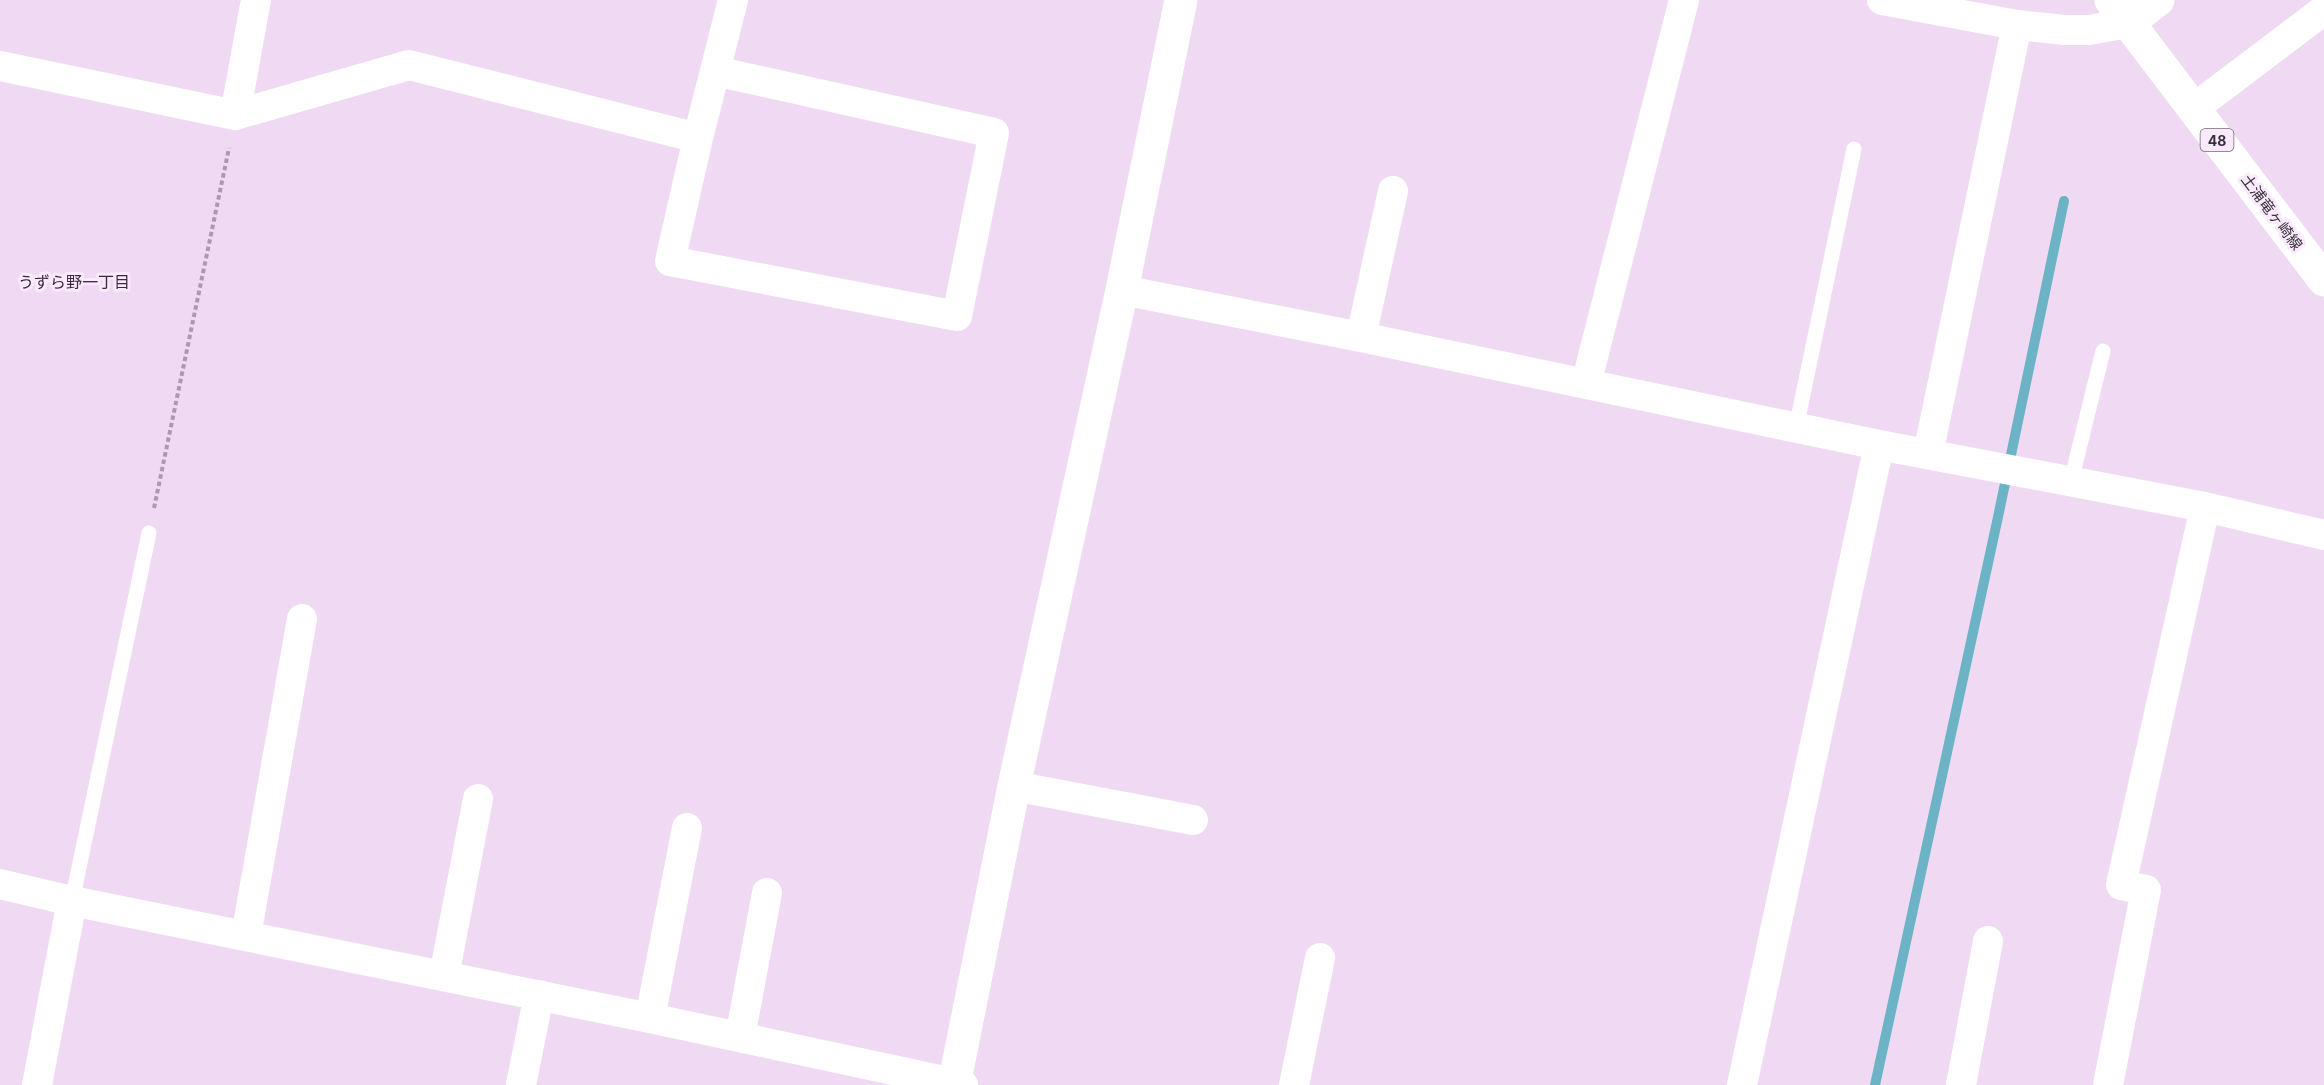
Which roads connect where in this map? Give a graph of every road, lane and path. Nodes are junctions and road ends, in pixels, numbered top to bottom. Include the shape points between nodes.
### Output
1 (256, 0) edge
2 (733, 0) edge
3 (1181, 0) edge
4 (1684, 0) edge
5 (1882, 0) edge
6 (2158, 0) edge
7 (2324, 10) edge
8 (2119, 11) edge
9 (2017, 25) junction
10 (0, 66) edge
11 (715, 71) junction
12 (2193, 109) junction
13 (235, 115) junction
14 (698, 138) junction
15 (1854, 149) dead end
16 (1393, 191) dead end
17 (2324, 280) edge
18 (1122, 290) junction
19 (1361, 337) junction
20 (2103, 351) dead end
21 (1586, 384) junction
22 (1796, 428) junction
23 (1879, 445) junction
24 (1928, 454) junction
25 (2071, 481) junction
26 (2205, 507) junction
27 (149, 533) joint
28 (2324, 535) edge
29 (302, 619) dead end
30 (1014, 786) junction
31 (478, 800) dead end
32 (1193, 820) dead end
33 (687, 828) dead end
34 (0, 884) edge
35 (767, 893) dead end
36 (72, 901) junction
37 (246, 936) junction
38 (1988, 941) dead end
39 (1320, 958) dead end
40 (444, 976) junction
41 (538, 995) junction
42 (650, 1018) junction
43 (740, 1037) junction
44 (957, 1084) edge
45 (37, 1085) edge
46 (522, 1085) edge
47 (1294, 1085) edge
48 (1742, 1085) edge
49 (1961, 1085) edge
50 (2108, 1085) edge

1 - 13 street
2 - 11 street
3 - 18 street
4 - 21 street
5 - 9 street
6 - 8 street
7 - 12 street
8 - 9 street via 2089,30
8 - 12 street, 土浦竜ヶ崎線 / 48
9 - 24 street
10 - 13 street
11 - 14 street
11 - 14 street via 994,134 957,316 670,261
12 - 17 street, 土浦竜ヶ崎線 / 48
13 - 14 street via 409,65
13 - 27 path
15 - 22 lane
16 - 19 street
18 - 19 street
18 - 30 street
19 - 21 street
20 - 25 lane
21 - 22 street
22 - 23 street
23 - 24 street
23 - 48 street
24 - 25 street
25 - 26 street
26 - 28 street
26 - 50 street via 2121,885 2146,890
27 - 36 lane
29 - 37 street
30 - 32 street
30 - 44 street
31 - 40 street
33 - 42 street
34 - 36 street
35 - 43 street
36 - 37 street
36 - 45 street
37 - 40 street
38 - 49 street
39 - 47 street
40 - 41 street
41 - 42 street
41 - 46 street
42 - 43 street
43 - 44 street

